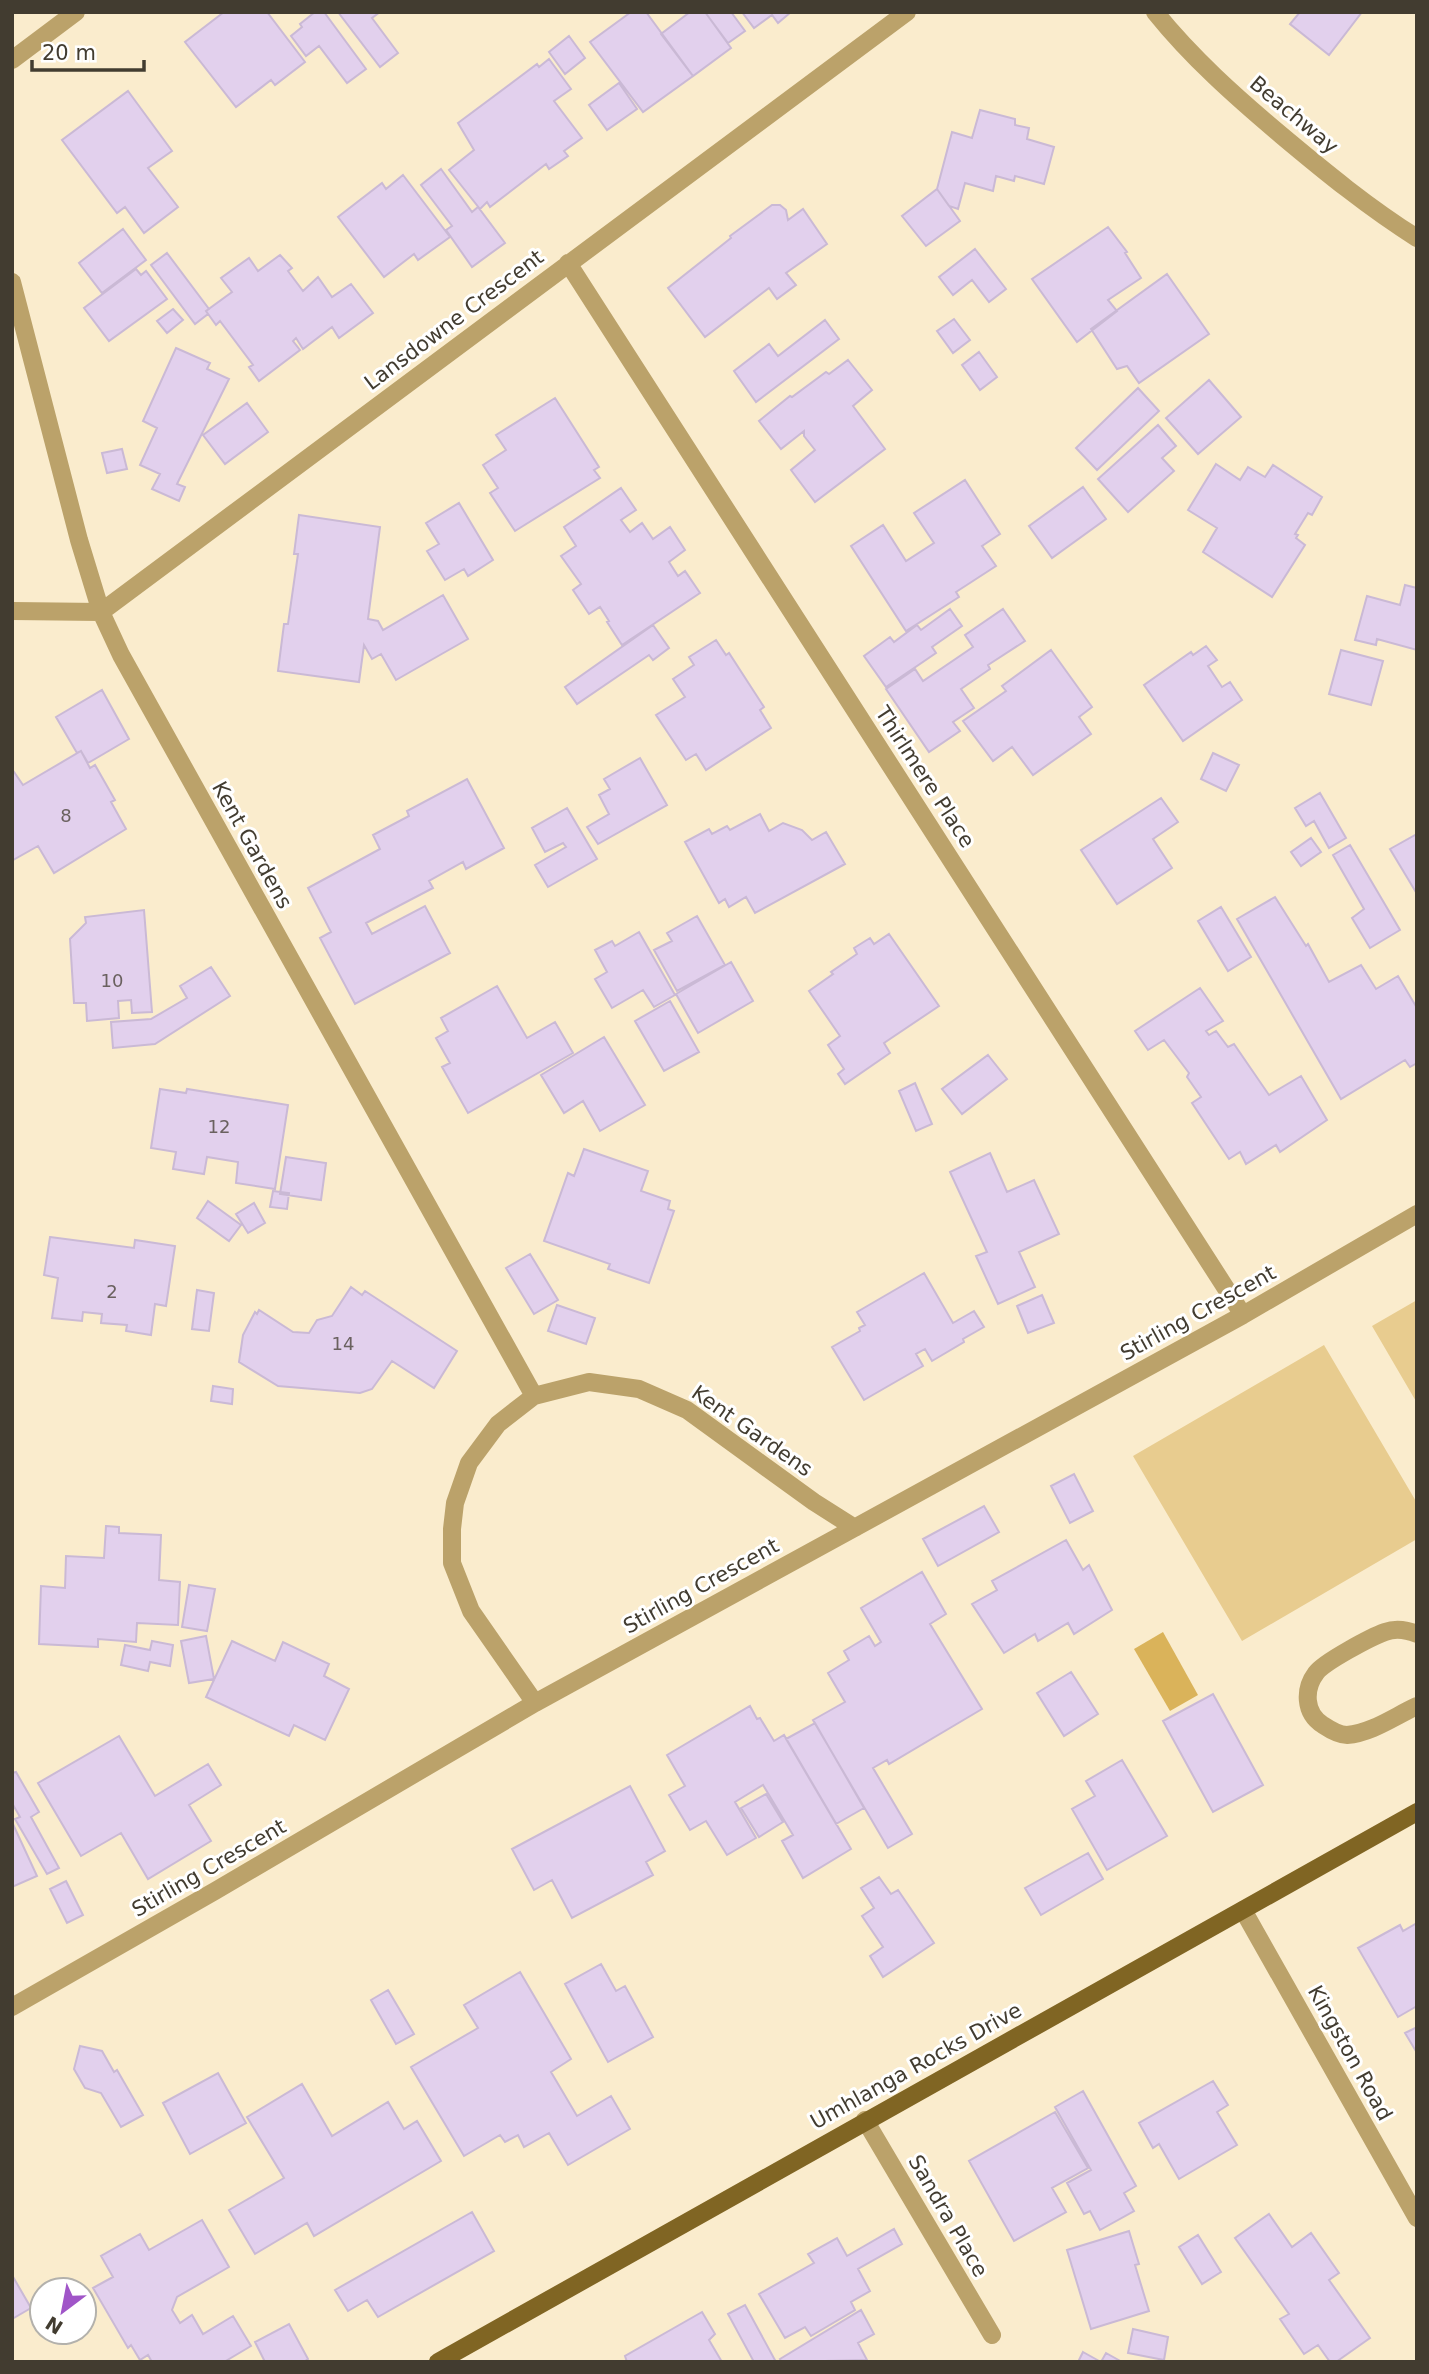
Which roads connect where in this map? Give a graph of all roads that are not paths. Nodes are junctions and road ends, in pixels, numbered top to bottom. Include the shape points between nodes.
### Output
1 (76, 12) edge
2 (907, 12) edge
3 (1155, 12) edge
4 (12, 60) edge
5 (1417, 238) edge
6 (568, 263) junction
7 (12, 282) edge
8 (12, 611) edge
9 (102, 612) junction
10 (1417, 1214) edge
11 (1243, 1315) junction
12 (534, 1396) junction
13 (855, 1528) junction
14 (1417, 1634) edge
15 (535, 1703) junction
16 (1417, 1706) edge
17 (1417, 1812) edge
18 (1243, 1910) junction
19 (12, 2007) edge
20 (865, 2120) junction
21 (1417, 2218) edge
22 (992, 2335) dead end
23 (438, 2362) edge

1 - 4 street
2 - 6 street, Lansdowne Crescent
3 - 5 street, Beachway via 1229,91 1312,161
6 - 9 street, Lansdowne Crescent
6 - 11 street, Thirlmere Place
7 - 9 street, Kent Gardens
8 - 9 street
9 - 12 street, Kent Gardens via 158,725
10 - 11 street, Stirling Crescent
11 - 13 street, Stirling Crescent
12 - 13 street, Kent Gardens via 589,1382 639,1389 687,1410
12 - 15 street, Kent Gardens via 498,1424 469,1463 455,1503 452,1563 471,1611
13 - 15 street, Stirling Crescent
14 - 16 street via 1387,1631 1343,1654 1317,1671 1307,1700 1317,1721 1345,1735 1371,1729
15 - 19 street, Stirling Crescent
17 - 18 main road, Umhlanga Rocks Drive
18 - 20 main road, Umhlanga Rocks Drive
18 - 21 street, Kingston Road
20 - 22 street, Sandra Place
20 - 23 main road, Umhlanga Rocks Drive

